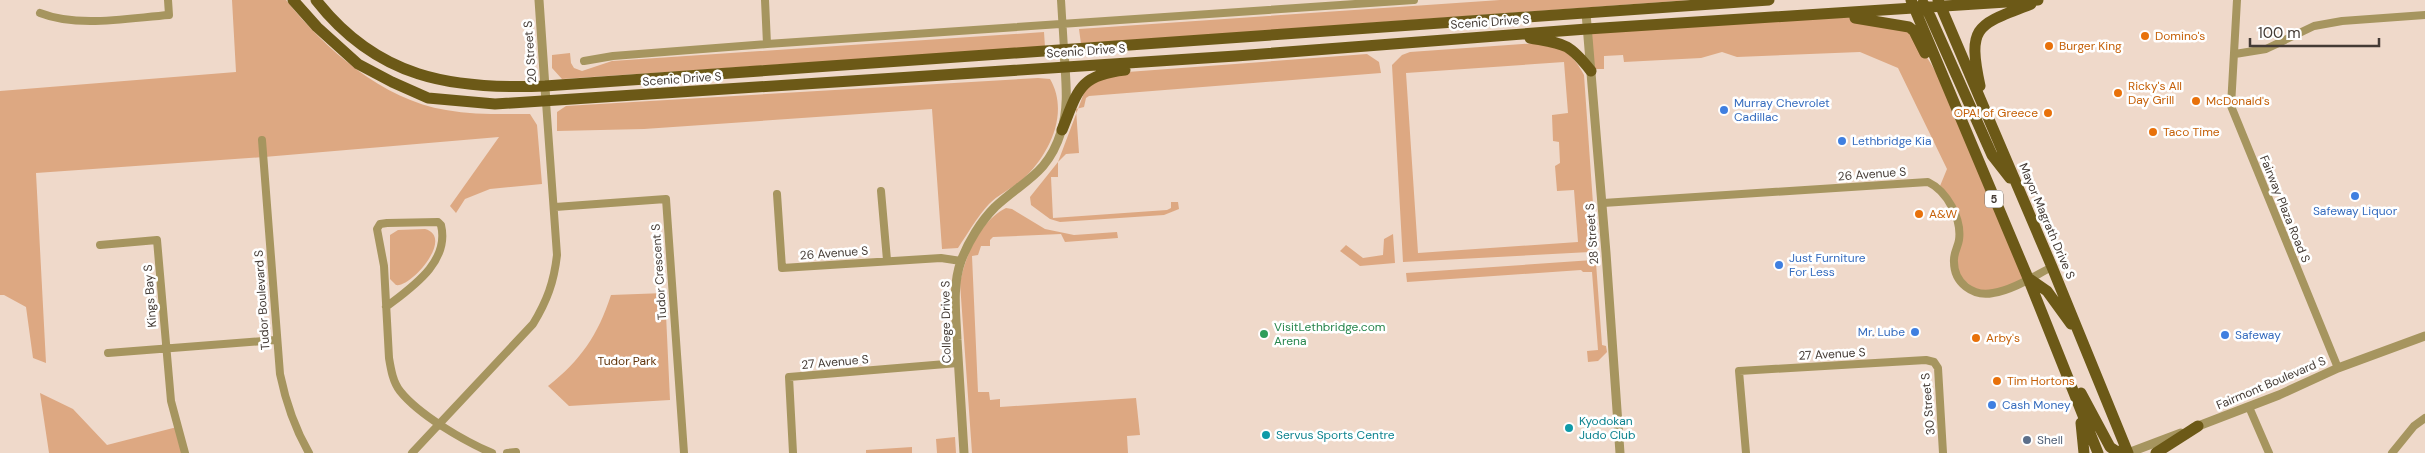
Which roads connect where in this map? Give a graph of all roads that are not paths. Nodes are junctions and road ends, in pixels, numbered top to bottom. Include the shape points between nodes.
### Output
1 (168, 0) edge
2 (293, 0) edge
3 (316, 0) edge
4 (540, 0) edge
5 (765, 0) edge
6 (1061, 0) edge
7 (1275, 0) edge
8 (1414, 0) edge
9 (1769, 0) edge
10 (2039, 0) edge
11 (2237, 0) edge
12 (1920, 3) edge
13 (1940, 3) edge
14 (1276, 10) junction
15 (40, 13) dead end
16 (1586, 13) junction
17 (2425, 15) edge
18 (1766, 18) junction
19 (1062, 24) junction
20 (1587, 29) junction
21 (1511, 34) junction
22 (767, 44) junction
23 (1064, 49) junction
24 (2234, 54) junction
25 (1236, 56) junction
26 (584, 61) dead end
27 (1065, 66) junction
28 (1591, 71) junction
29 (545, 86) junction
30 (546, 102) junction
31 (1986, 112) junction
32 (1960, 120) junction
33 (1062, 130) junction
34 (262, 140) dead end
35 (881, 191) dead end
36 (2020, 191) junction
37 (777, 194) dead end
38 (1603, 203) junction
39 (555, 207) junction
40 (100, 245) dead end
41 (887, 260) junction
42 (961, 261) junction
43 (2052, 267) junction
44 (2028, 278) junction
45 (386, 307) junction
46 (2425, 336) edge
47 (2081, 337) junction
48 (276, 340) junction
49 (2056, 348) junction
50 (166, 349) junction
51 (108, 353) dead end
52 (1926, 360) joint
53 (958, 364) junction
54 (2338, 368) junction
55 (2072, 388) junction
56 (2248, 407) junction
57 (2425, 418) edge
58 (438, 423) junction
59 (2198, 426) junction
60 (185, 453) edge
61 (309, 453) edge
62 (412, 453) edge
63 (492, 453) edge
64 (684, 453) edge
65 (793, 453) edge
66 (964, 453) edge
67 (1620, 453) edge
68 (1746, 453) edge
69 (1943, 453) edge
70 (2084, 453) edge
71 (2098, 453) edge
72 (2128, 453) edge
73 (2156, 453) edge
74 (2269, 453) edge
75 (2392, 453) edge

1 - 15 street via 169,15 76,21
2 - 30 main road, Scenic Drive S via 358,64 428,98 495,104
3 - 29 main road, Scenic Drive S via 337,24 367,49 417,74 488,88
4 - 29 street, 20 Street S
5 - 22 street
6 - 19 street
7 - 14 street
8 - 14 street
9 - 16 main road, Scenic Drive S
10 - 13 main road, Scenic Drive S
10 - 31 main road via 1988,21 1979,30 1974,56
11 - 24 street, Fairway Plaza Road S
12 - 13 main road, Scenic Drive S
12 - 18 main road, Scenic Drive S
12 - 32 main road, 5
12 - 36 main road via 1992,156
13 - 31 main road, Mayor Magrath Drive S / 5
14 - 19 street
16 - 20 street, 28 Street S
16 - 23 main road, Scenic Drive S
17 - 24 street via 2314,26 2266,49
18 - 20 main road, Scenic Drive S
18 - 32 main road via 1865,18 1909,27
19 - 22 street
19 - 23 street
20 - 21 main road, Scenic Drive S
20 - 28 street, 28 Street S
21 - 25 main road, Scenic Drive S
21 - 28 main road via 1563,43
22 - 26 street
23 - 27 street, College Drive S
23 - 29 main road, Scenic Drive S
24 - 54 street, Fairway Plaza Road S via 2231,106
25 - 27 main road, Scenic Drive S
25 - 33 main road via 1104,72 1081,87
27 - 30 main road, Scenic Drive S
27 - 33 street, College Drive S
28 - 38 street, 28 Street S
29 - 30 street, 20 Street S
30 - 39 street
31 - 36 main road, Mayor Magrath Drive S / 5
32 - 44 main road, 5
33 - 42 street, College Drive S via 1042,168 995,207 980,226
34 - 48 street, Tudor Boulevard S
35 - 41 street
36 - 43 main road, Mayor Magrath Drive S / 5
37 - 41 street, 26 Avenue S via 782,268
38 - 44 street, 26 Avenue S via 1928,182 1937,186 1948,199 1959,227 1953,261 1955,272 1968,289 1992,293
38 - 67 street, 28 Street S
39 - 58 street via 556,263 546,303 533,324
39 - 64 street, Tudor Crescent S via 666,199
40 - 50 street, Kings Bay S via 157,240
41 - 42 street, 26 Avenue S via 941,258
42 - 53 street, College Drive S via 955,293
43 - 44 street, 26 Avenue S
43 - 47 main road, Mayor Magrath Drive S / 5
44 - 47 main road via 2047,291
44 - 49 main road, 5
45 - 45 street via 418,283 433,264 442,239 438,222 387,222 378,226
45 - 58 street via 388,358 395,382 405,396
46 - 54 street, Fairmont Boulevard S
47 - 72 main road, Mayor Magrath Drive S / 5
48 - 50 street
48 - 61 street, Tudor Boulevard S via 286,406
49 - 55 main road, 5
49 - 72 main road via 2110,447
50 - 51 street
50 - 60 street via 171,401
52 - 68 street, 27 Avenue S via 1740,371
52 - 69 street, 30 Street S via 1934,362 1938,368
53 - 65 street, 27 Avenue S via 789,377
53 - 66 street, College Drive S
54 - 56 street, Fairmont Boulevard S
55 - 70 main road
55 - 71 main road, 5
56 - 59 street, Fairmont Boulevard S
56 - 74 street
57 - 75 street via 2414,426
58 - 62 street
58 - 63 street
59 - 72 street, Fairmont Boulevard S
59 - 73 main road

